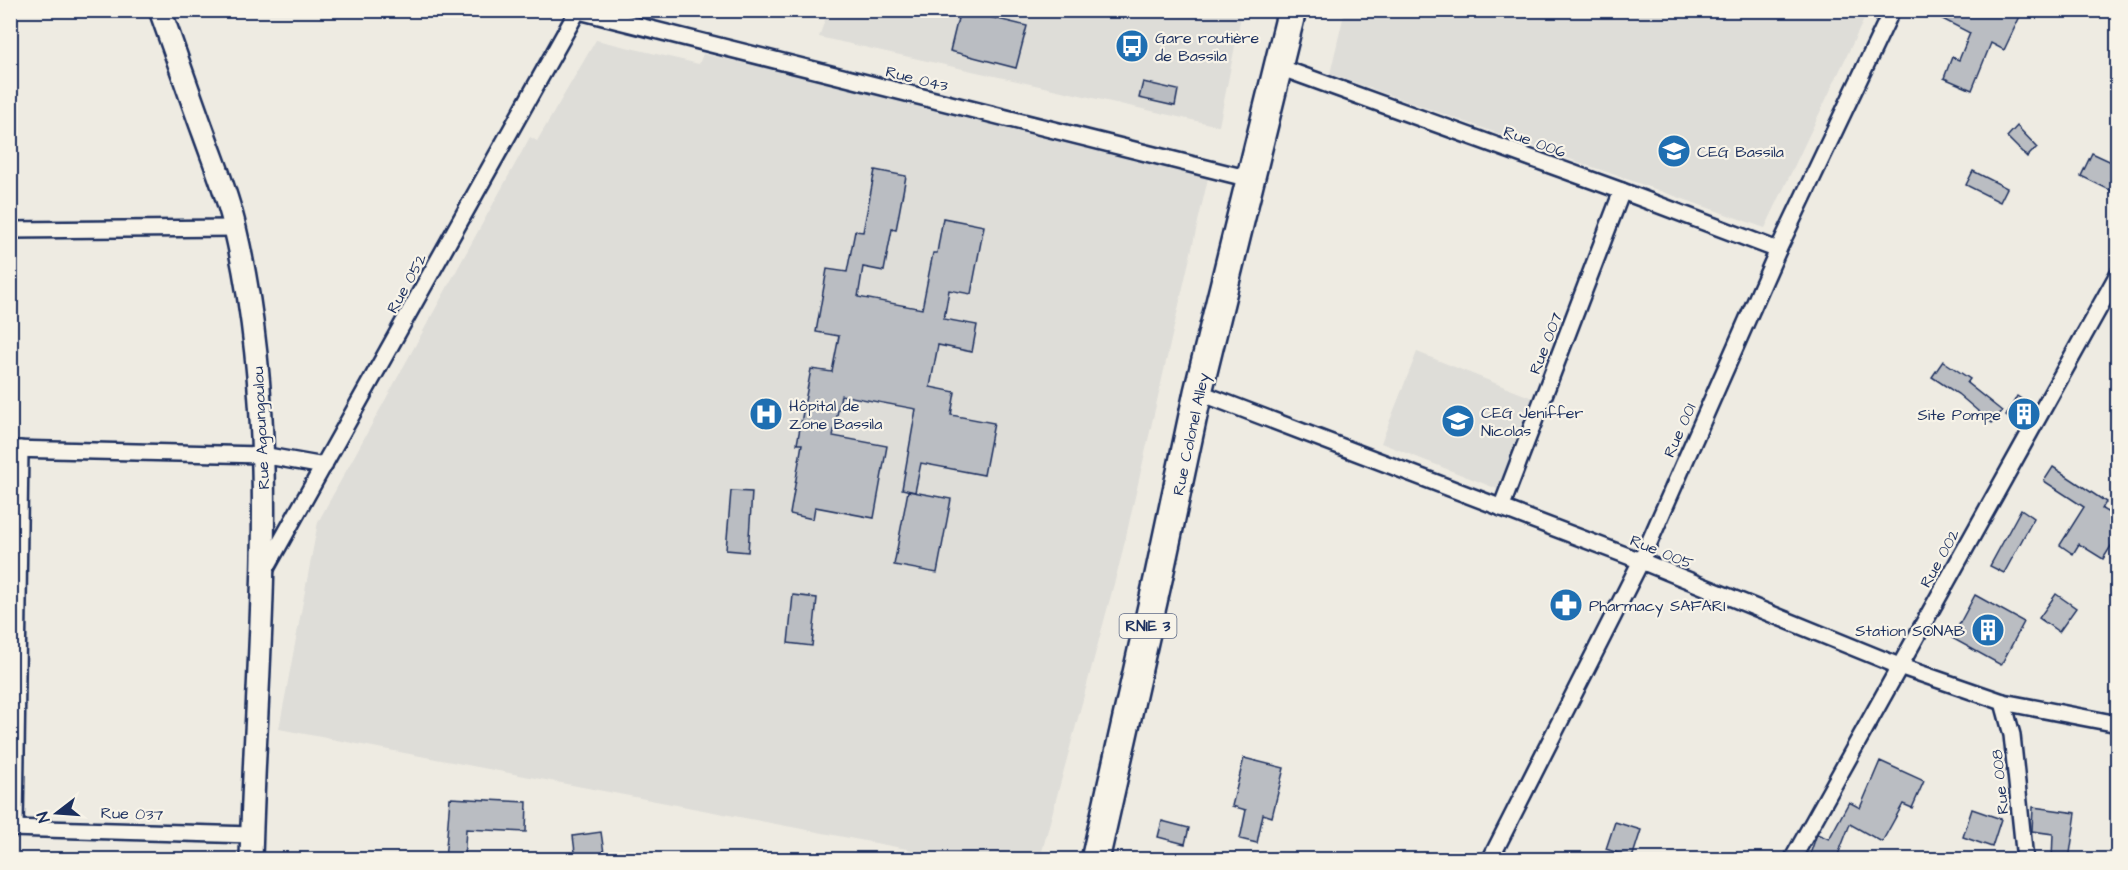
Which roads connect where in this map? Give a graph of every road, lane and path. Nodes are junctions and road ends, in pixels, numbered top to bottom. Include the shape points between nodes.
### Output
1 (160, 10) edge
2 (1292, 10) edge
3 (1892, 10) edge
4 (577, 11) edge
5 (1279, 67) junction
6 (1250, 179) junction
7 (1622, 191) junction
8 (235, 228) junction
9 (10, 230) edge
10 (1778, 250) junction
11 (2118, 274) edge
12 (1198, 392) junction
13 (15, 449) edge
14 (262, 455) junction
15 (324, 466) junction
16 (1501, 508) junction
17 (1641, 561) junction
18 (264, 572) junction
19 (1899, 666) junction
20 (2003, 702) junction
21 (2118, 724) edge
22 (13, 828) edge
23 (252, 835) junction
24 (251, 860) edge
25 (1095, 860) edge
26 (1490, 860) edge
27 (1792, 860) edge
28 (2025, 860) edge

1 - 8 main road, Rue Agoungoulou
2 - 5 highway, Rue Colonel Alley / RNIE 3
3 - 10 street, Rue 001
4 - 6 street, Rue 043
4 - 15 street, Rue 052
5 - 6 highway, Rue Colonel Alley / RNIE 3
5 - 7 street, Rue 006
6 - 12 highway, Rue Colonel Alley / RNIE 3
7 - 10 street, Rue 006
7 - 16 street, Rue 007
8 - 9 street
8 - 14 main road, Rue Agoungoulou via 255,345
10 - 17 street, Rue 001
11 - 19 street, Rue 002
12 - 16 street, Rue 005
12 - 25 highway, Rue Colonel Alley / RNIE 3
13 - 14 street
13 - 22 street
14 - 15 street
14 - 18 main road, Rue Agoungoulou
15 - 18 street, Rue 052
16 - 17 street, Rue 005
17 - 19 street, Rue 005
17 - 26 street, Rue 001
18 - 23 main road, Rue Agoungoulou
19 - 20 street, Rue 005
19 - 27 street, Rue 002
20 - 21 street, Rue 005
20 - 28 street, Rue 008 via 2012,735
22 - 23 street, Rue 037
23 - 24 main road, Rue Agoungoulou

